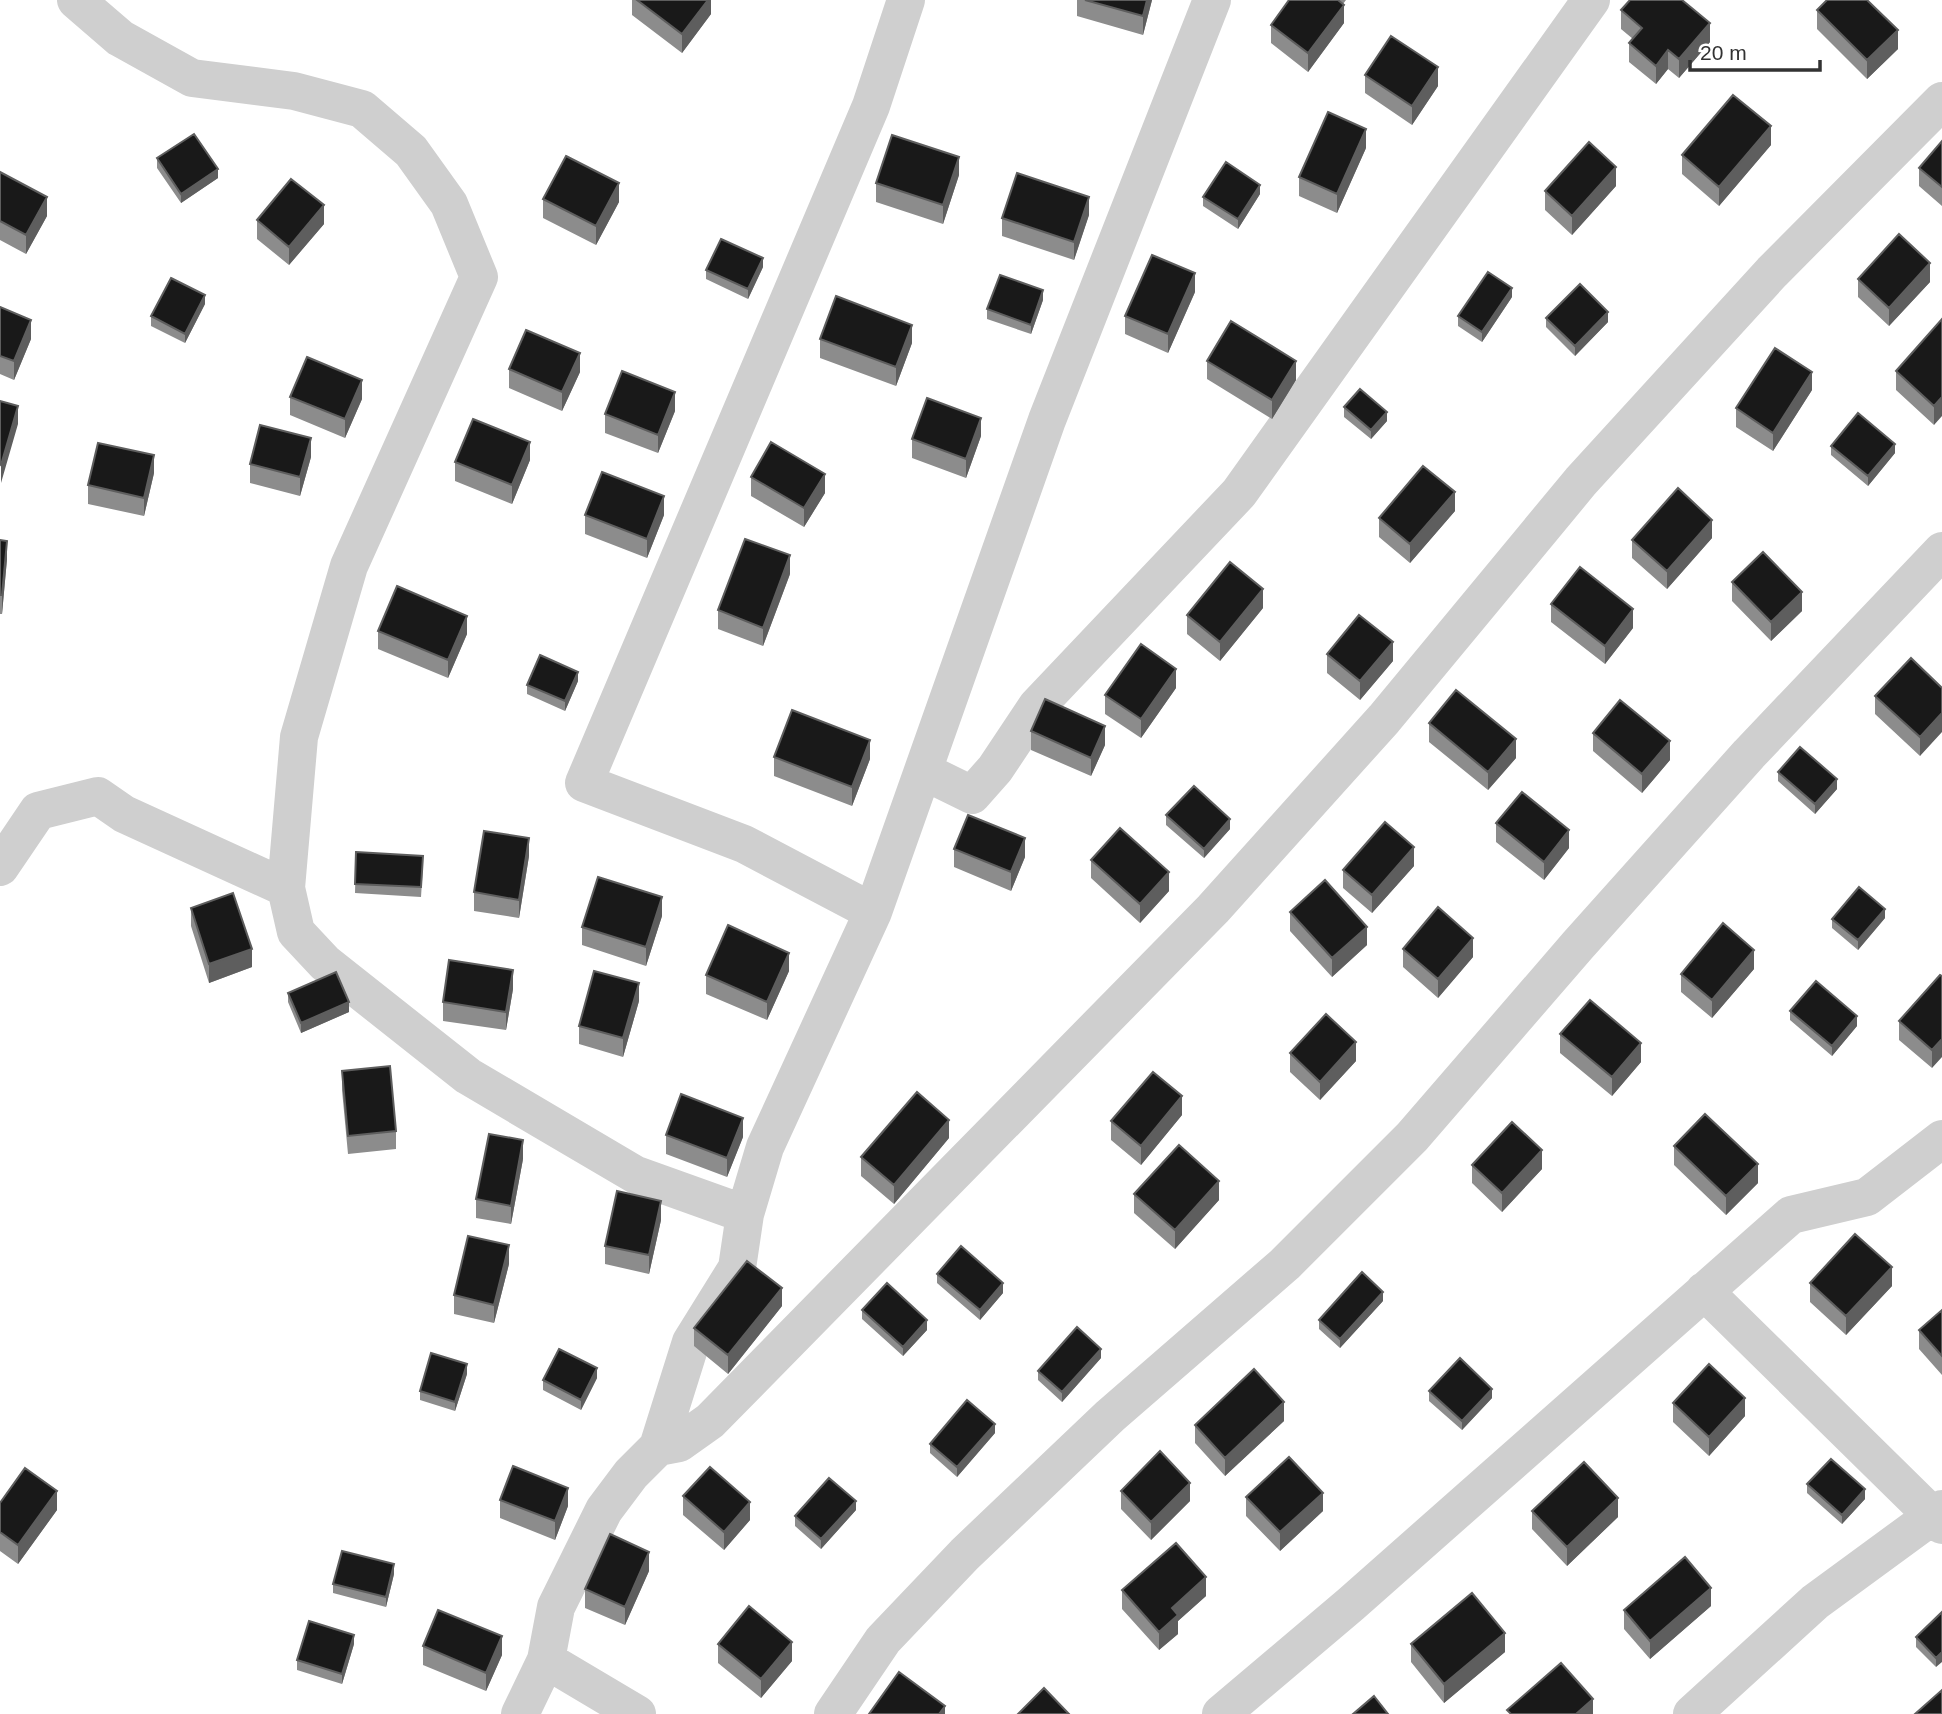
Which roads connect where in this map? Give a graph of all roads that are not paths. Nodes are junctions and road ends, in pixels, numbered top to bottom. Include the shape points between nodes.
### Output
1 (76, 0) edge
2 (906, 0) edge
3 (1212, 0) edge
4 (1591, 0) edge
5 (1942, 101) edge
6 (1942, 551) edge
7 (923, 771) junction
8 (0, 867) edge
9 (286, 888) junction
10 (873, 912) junction
11 (1942, 1139) edge
12 (745, 1214) junction
13 (1704, 1291) junction
14 (658, 1447) junction
15 (1939, 1517) edge
16 (545, 1660) junction
17 (520, 1714) edge
18 (637, 1714) edge
19 (833, 1714) edge
20 (1221, 1714) edge
21 (1692, 1714) edge

1 - 9 street via 120,38 192,78 294,91 362,109 411,151 449,204 479,277 349,566 299,737
2 - 10 street via 871,106 584,783 744,844
3 - 7 street via 1048,420
4 - 7 street via 1239,493 1037,706 972,795
5 - 14 street via 1772,272 1581,481 1384,719 1213,909 710,1421 679,1443
6 - 19 street via 1749,754 1412,1137 1285,1265 1110,1416 965,1554 883,1640
7 - 10 street
8 - 9 street via 37,811 98,796 124,814
9 - 12 street via 296,932 325,963 468,1076 636,1175
10 - 12 street via 765,1147
11 - 13 street via 1867,1197 1791,1215
12 - 14 street via 737,1268 691,1342
13 - 15 street
13 - 20 street via 1352,1604
14 - 16 street via 604,1510 556,1607
15 - 21 street via 1815,1602
16 - 17 street
16 - 18 street

